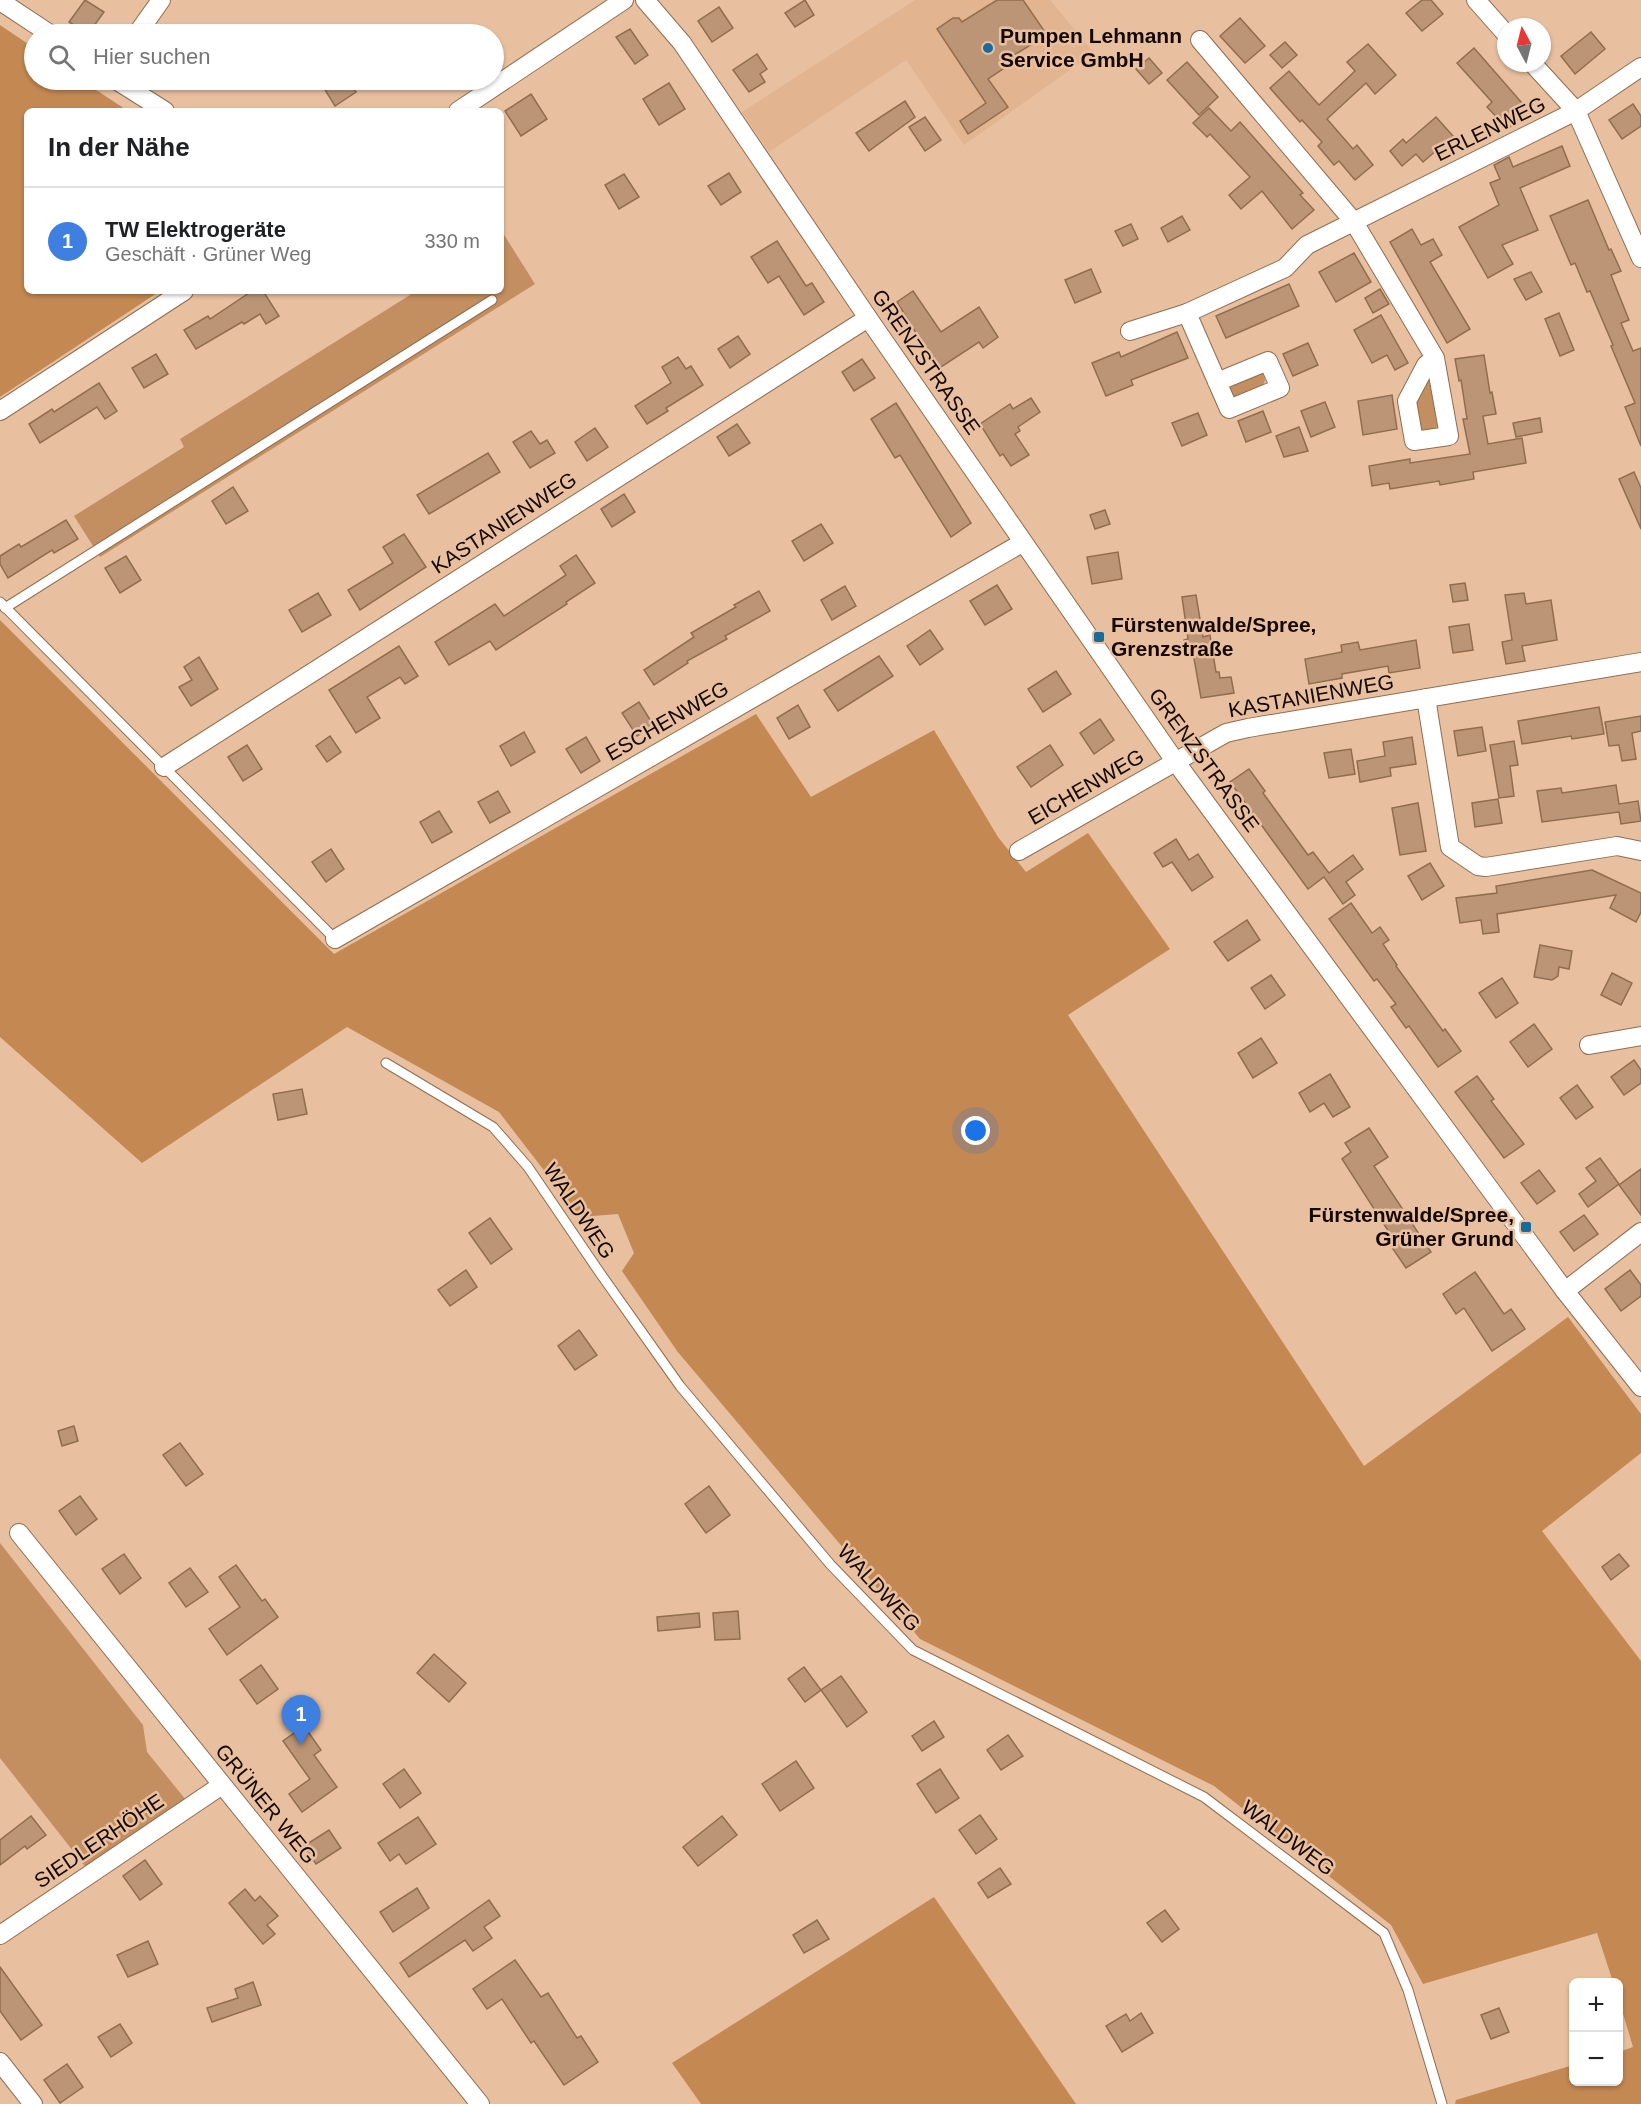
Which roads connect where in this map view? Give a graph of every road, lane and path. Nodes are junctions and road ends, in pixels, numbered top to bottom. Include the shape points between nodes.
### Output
1 (161, 0) edge
2 (624, 0) edge
3 (645, 0) edge
4 (1476, 0) edge
5 (0, 1) edge
6 (35, 24) edge
7 (144, 24) edge
8 (1497, 24) edge
9 (1200, 40) dead end
10 (1641, 67) edge
11 (1540, 72) edge
12 (504, 80) edge
13 (132, 90) edge
14 (489, 90) edge
15 (160, 108) edge
16 (462, 108) edge
17 (1576, 111) junction
18 (1354, 222) junction
19 (1636, 234) edge
20 (1641, 258) edge
21 (179, 294) edge
22 (492, 300) dead end
23 (1187, 313) junction
24 (868, 318) junction
25 (1130, 331) dead end
26 (1435, 358) dead end
27 (1217, 382) dead end
28 (0, 411) edge
29 (1022, 543) junction
30 (3, 605) edge
31 (1641, 662) edge
32 (1426, 698) junction
33 (1175, 761) junction
34 (164, 767) junction
35 (1019, 851) dead end
36 (1641, 851) edge
37 (335, 939) joint
38 (1641, 1036) edge
39 (1589, 1045) dead end
40 (386, 1063) dead end
41 (1641, 1232) edge
42 (1565, 1291) junction
43 (1641, 1387) edge
44 (19, 1533) dead end
45 (222, 1785) junction
46 (0, 1935) edge
47 (0, 2062) edge
48 (33, 2104) edge
49 (480, 2104) edge
50 (1442, 2104) edge

1 - 7 street
2 - 12 street
3 - 24 street, GRENZSTRASSE via 682,43
4 - 8 street
5 - 6 street
9 - 18 street
10 - 17 street, ERLENWEG
11 - 17 street
13 - 15 street
14 - 16 street
17 - 18 street, ERLENWEG
17 - 19 street
18 - 23 street, ERLENWEG via 1308,244 1285,268
18 - 26 street
19 - 20 street
21 - 28 street
22 - 30 lane
23 - 25 street, ERLENWEG
23 - 27 street
24 - 29 street, GRENZSTRASSE
24 - 34 street, KASTANIENWEG
29 - 33 street, GRENZSTRASSE
29 - 37 street, ESCHENWEG
30 - 34 lane
31 - 32 street, KASTANIENWEG
32 - 33 street, KASTANIENWEG via 1237,730
32 - 36 street, KASTANIENWEG via 1450,847 1478,866 1486,867 1617,846
33 - 35 street, EICHENWEG
33 - 42 street, GRENZSTRASSE
34 - 37 lane
38 - 39 street
40 - 50 lane, WALDWEG via 493,1127 528,1167 680,1386 830,1564 913,1650 1204,1797 1384,1933 1408,1990
41 - 42 street
42 - 43 street, GRENZSTRASSE
44 - 45 street, GRÜNER WEG
45 - 46 street, SIEDLERHÖHE
45 - 49 street, GRÜNER WEG
47 - 48 street

